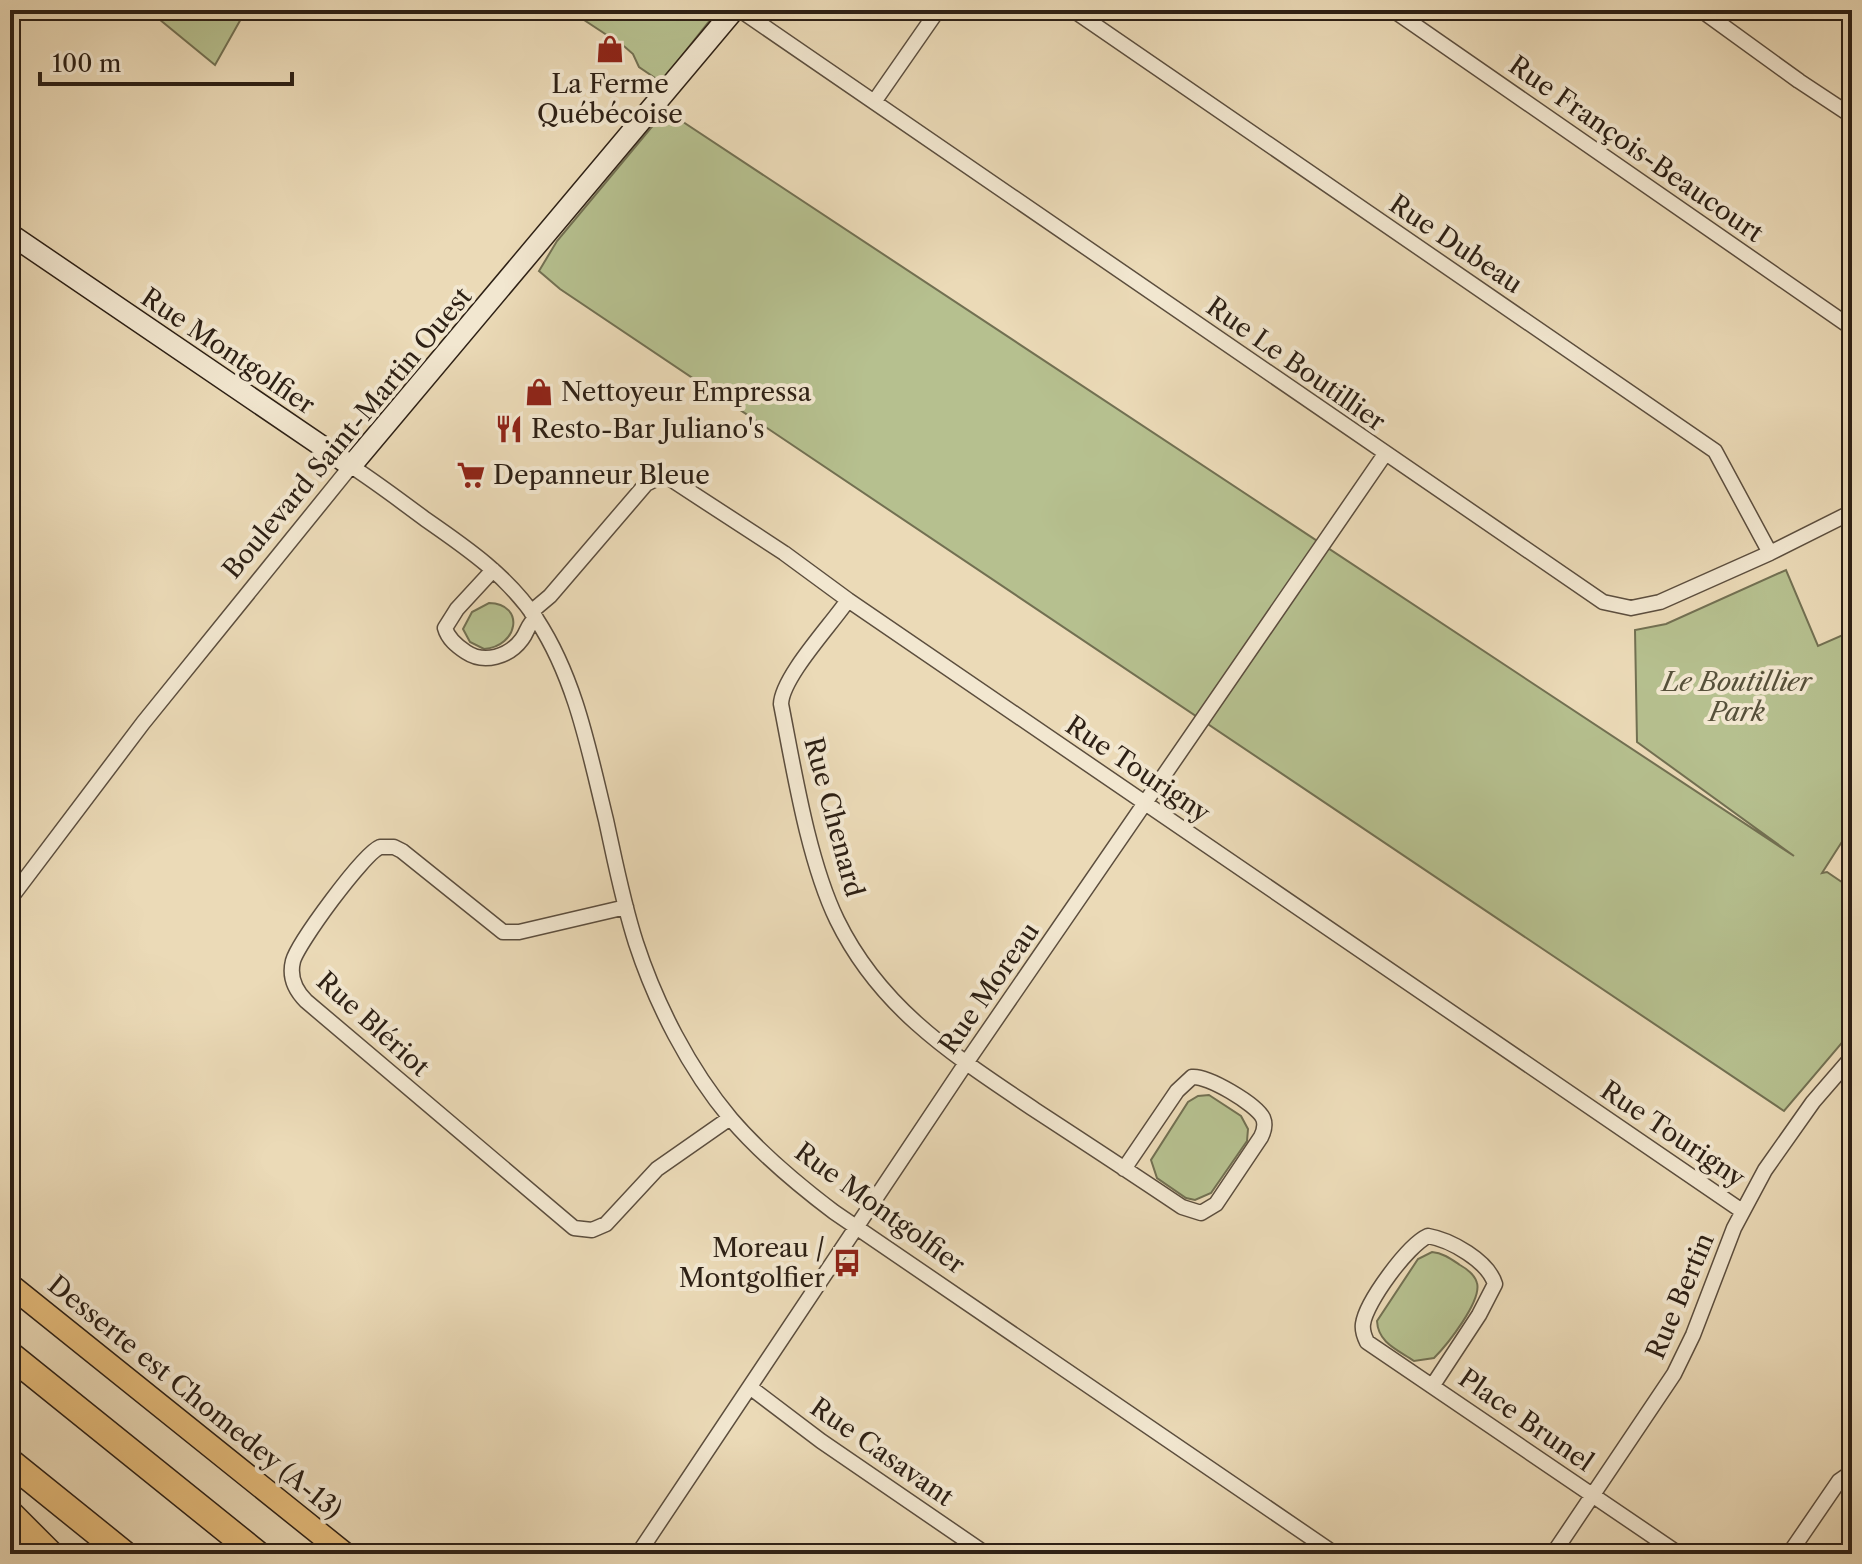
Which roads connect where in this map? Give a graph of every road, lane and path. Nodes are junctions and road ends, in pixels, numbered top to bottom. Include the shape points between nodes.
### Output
1 (737, 10) edge
2 (938, 10) edge
3 (1073, 10) edge
4 (1393, 10) edge
5 (1701, 10) edge
6 (874, 102) junction
7 (1852, 116) edge
8 (10, 234) edge
9 (1852, 328) edge
10 (1385, 454) junction
11 (351, 466) junction
12 (1852, 512) edge
13 (1770, 553) junction
14 (493, 570) junction
15 (848, 600) junction
16 (533, 615) junction
17 (1145, 804) junction
18 (10, 899) edge
19 (626, 907) junction
20 (1852, 1057) edge
21 (966, 1063) junction
22 (730, 1118) junction
23 (1124, 1169) junction
24 (1742, 1211) junction
25 (856, 1227) junction
26 (10, 1285) edge
27 (10, 1355) edge
28 (1433, 1385) junction
29 (751, 1388) junction
30 (10, 1462) edge
31 (1852, 1472) edge
32 (1592, 1495) junction
33 (10, 1514) edge
34 (10, 1537) edge
35 (31, 1554) edge
36 (50, 1554) edge
37 (124, 1554) edge
38 (257, 1554) edge
39 (345, 1554) edge
40 (638, 1554) edge
41 (986, 1554) edge
42 (1335, 1554) edge
43 (1553, 1554) edge
44 (1679, 1554) edge
45 (1789, 1554) edge

1 - 6 street, Rue Le Boutillier
1 - 11 main road, Boulevard Saint-Martin Ouest
2 - 6 street
3 - 13 street, Rue Dubeau via 1715,451
4 - 9 street, Rue François-Beaucourt
5 - 7 street
6 - 10 street, Rue Le Boutillier
8 - 11 main road, Rue Montgolfier
10 - 13 street, Rue Le Boutillier via 1612,605 1631,608 1660,602
10 - 17 street, Rue Moreau
11 - 14 street, Rue Montgolfier
11 - 18 street, Boulevard Saint-Martin Ouest via 134,734
12 - 13 street, Rue Le Boutillier
14 - 16 street, Rue Montgolfier
14 - 16 street via 451,616 445,628 448,636 476,658 492,659 520,643
15 - 16 street, Rue Tourigny via 664,477 646,484
15 - 17 street, Rue Tourigny
15 - 21 street, Rue Chenard via 781,696 814,853 837,919 871,977 920,1028
16 - 19 street, Rue Montgolfier via 576,701
17 - 21 street, Rue Moreau
17 - 24 street, Rue Tourigny
19 - 22 street, Rue Montgolfier via 644,967 666,1013
19 - 22 street, Rue Blériot via 503,932 402,851 380,847 360,863 302,944 292,964 293,980 306,1001 574,1228 592,1230 606,1224 657,1169
20 - 24 street, Rue Bertin via 1785,1140
21 - 23 street, Rue Chenard
21 - 25 street, Rue Moreau
22 - 25 street, Rue Montgolfier via 783,1171
23 - 23 street, Rue Chenard via 1201,1213 1216,1204 1257,1143 1263,1119 1213,1081 1192,1077
24 - 32 street, Rue Bertin via 1687,1351
25 - 29 street, Rue Moreau
25 - 42 street, Rue Montgolfier
26 - 39 main road, Desserte est Chomedey (A-13)
27 - 38 highway
28 - 28 street, Place Brunel via 1495,1284 1477,1261 1428,1236 1411,1247 1368,1308 1362,1327 1374,1348
28 - 32 street, Place Brunel
29 - 40 street, Rue Moreau
29 - 41 street, Rue Casavant
30 - 37 highway
31 - 45 street via 1839,1481
32 - 43 street, Rue Bertin
32 - 44 street, Place Brunel
33 - 36 highway
34 - 35 main road

